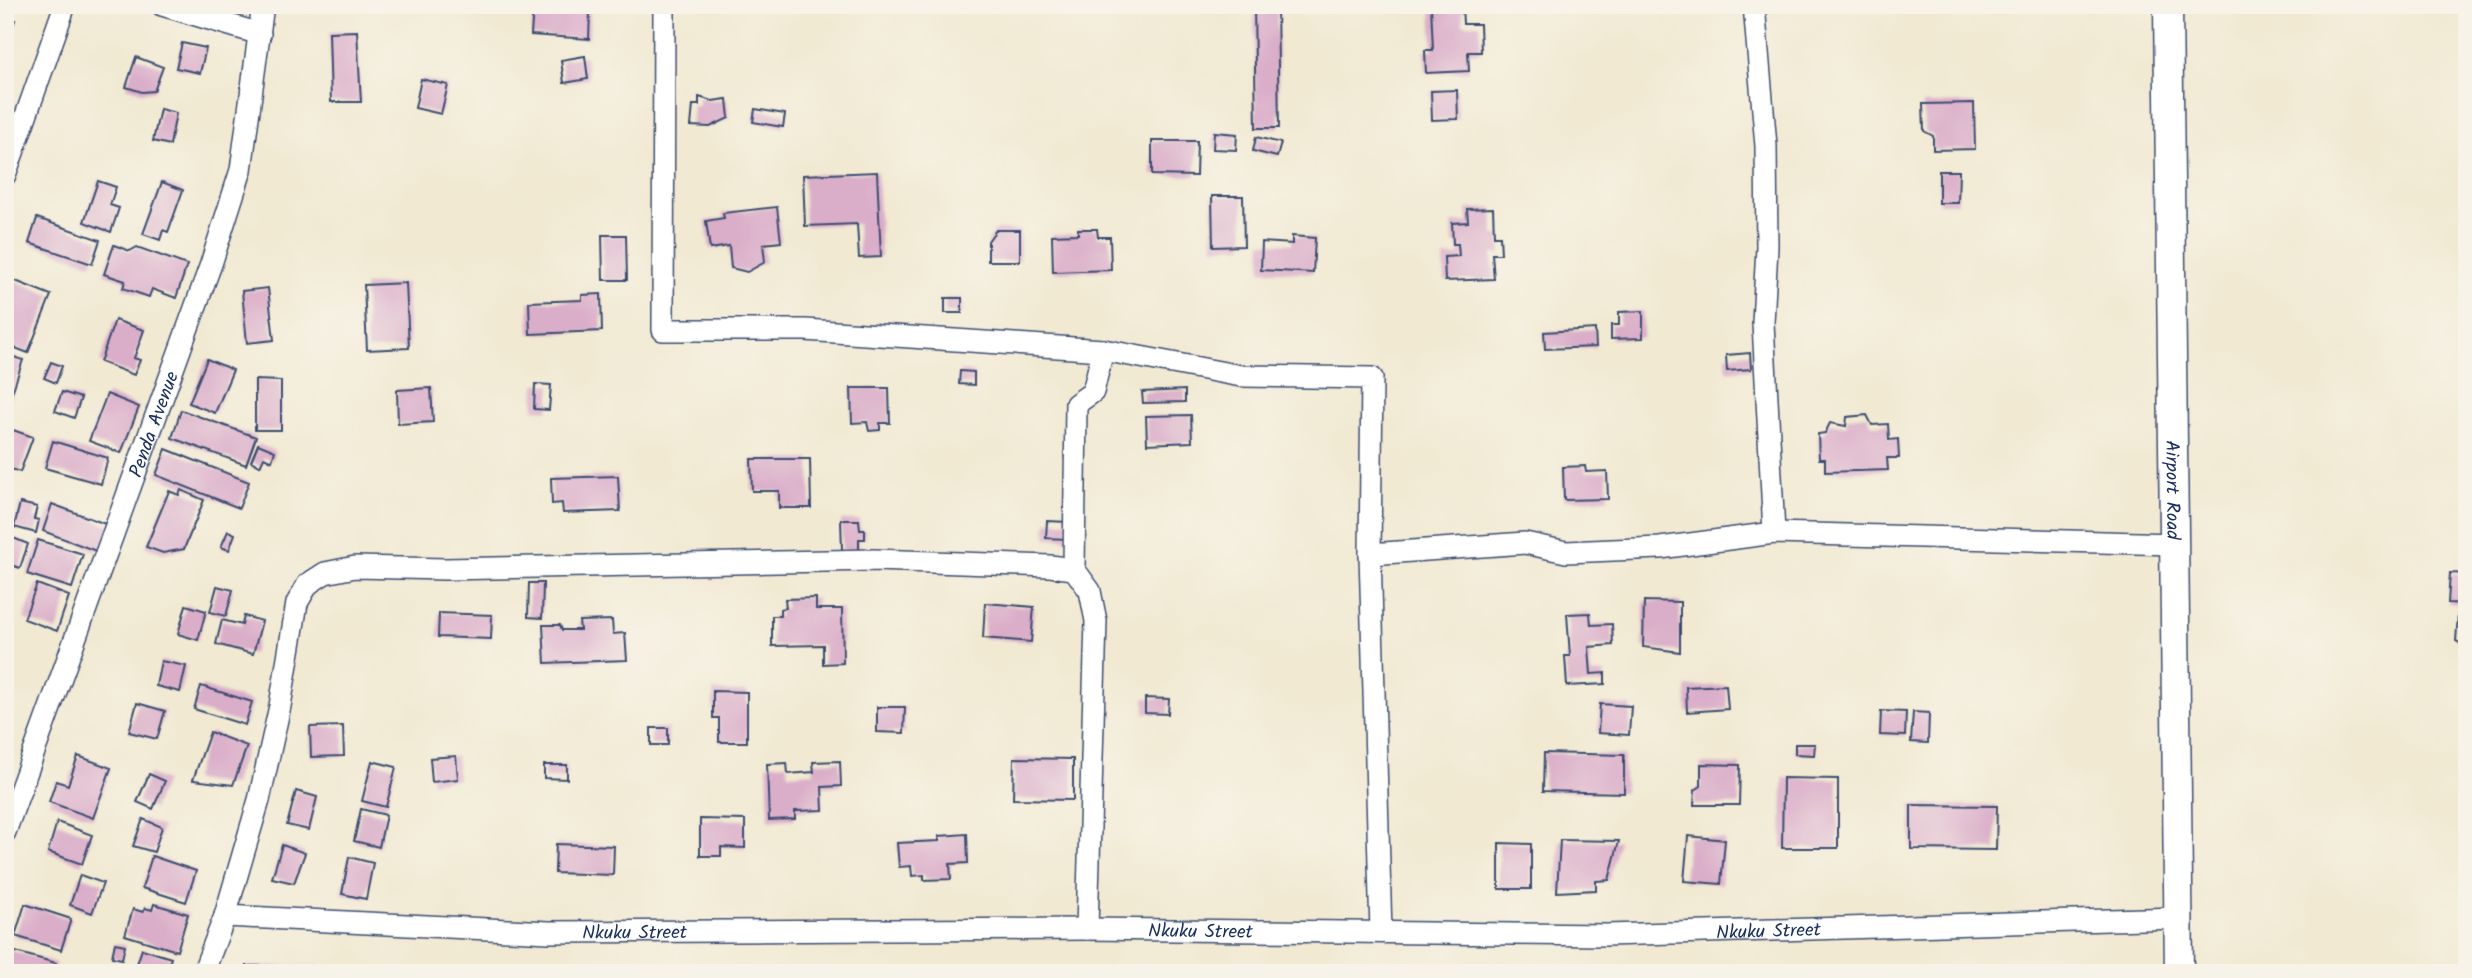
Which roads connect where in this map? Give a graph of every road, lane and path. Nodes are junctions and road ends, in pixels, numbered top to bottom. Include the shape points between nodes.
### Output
1 (65, 5) edge
2 (162, 5) edge
3 (263, 5) edge
4 (664, 5) edge
5 (1754, 5) edge
6 (2168, 5) edge
7 (260, 34) junction
8 (5, 175) edge
9 (1103, 350) junction
10 (1774, 533) junction
11 (2174, 544) junction
12 (1370, 554) junction
13 (1074, 569) junction
14 (9, 807) edge
15 (5, 832) edge
16 (225, 916) junction
17 (2178, 918) junction
18 (1087, 929) junction
19 (1381, 932) junction
20 (203, 973) edge
21 (2179, 973) edge

1 - 8 street
2 - 7 street
3 - 7 street, Penda Avenue
4 - 9 street via 663,330 805,330
5 - 10 street via 1766,146 1763,323
6 - 11 street, Airport Road
7 - 14 street, Penda Avenue via 241,170 219,241 90,601
9 - 12 street via 1241,376 1372,378
9 - 13 street via 1093,392 1076,404
10 - 11 street
10 - 12 street via 1660,548 1566,552 1525,543
11 - 17 street, Airport Road
12 - 19 street
13 - 16 street via 874,561 355,567 325,573 308,584 297,603 259,800
13 - 18 street via 1090,591 1096,621
14 - 15 street, Penda Avenue
16 - 18 street, Nkuku Street via 549,932
16 - 20 street
17 - 19 street, Nkuku Street via 1607,935
17 - 21 street, Airport Road
18 - 19 street, Nkuku Street

